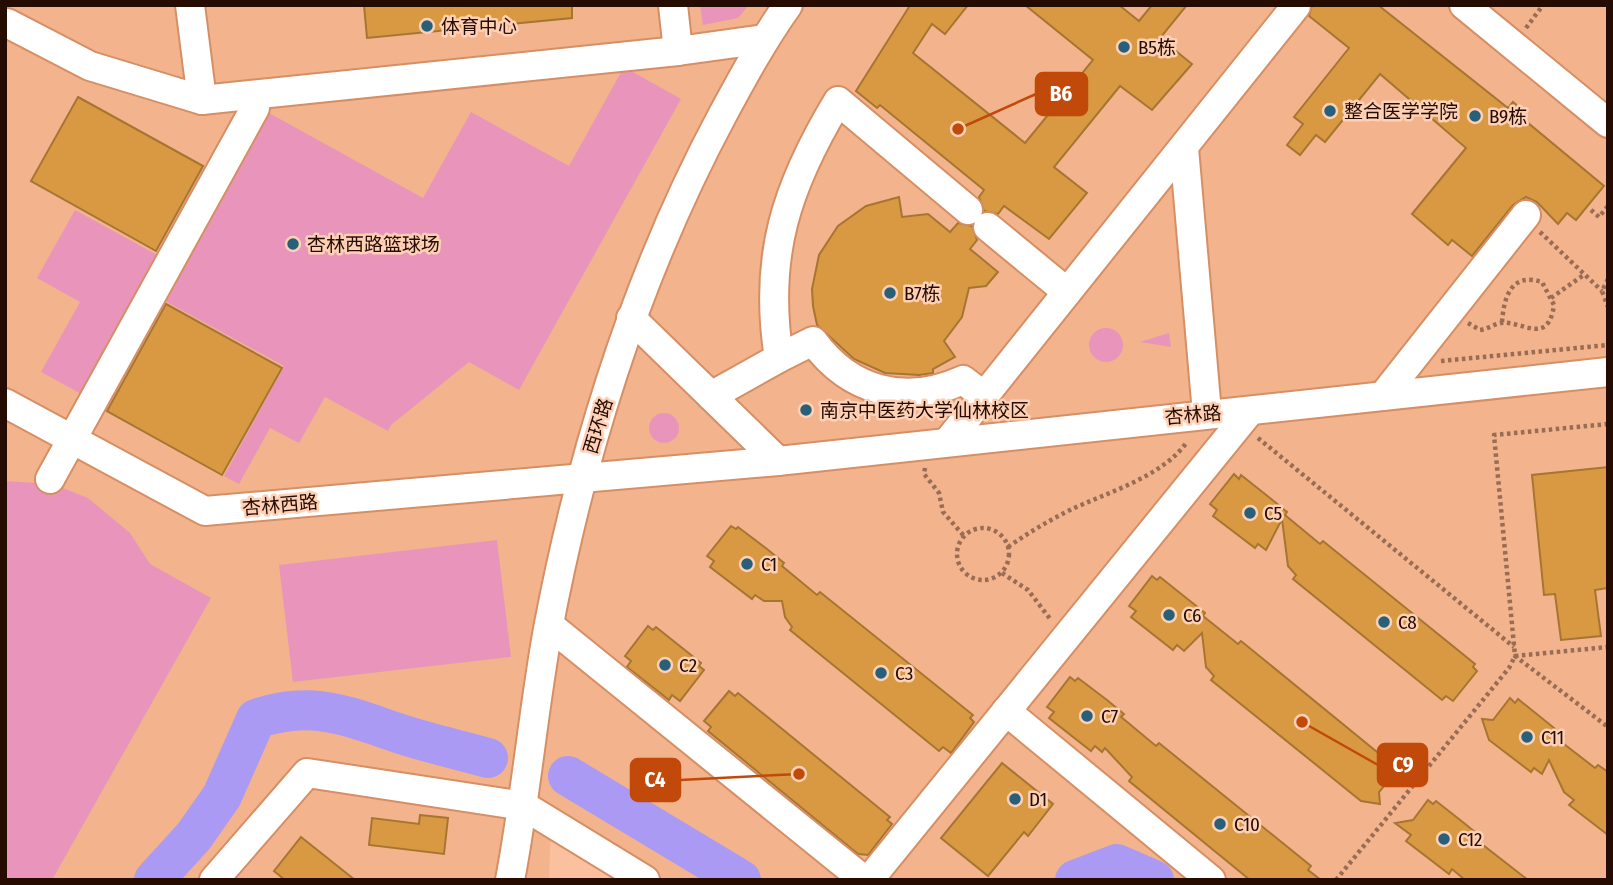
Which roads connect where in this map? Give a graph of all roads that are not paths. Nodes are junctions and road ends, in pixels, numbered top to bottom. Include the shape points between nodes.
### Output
1 (191, 5) edge
2 (673, 5) edge
3 (788, 5) edge
4 (1464, 5) edge
5 (1296, 6) edge
6 (8, 18) edge
7 (764, 39) junction
8 (678, 51) junction
9 (252, 95) junction
10 (202, 100) junction
11 (1608, 123) edge
12 (1184, 148) junction
13 (1525, 216) road end
14 (1067, 292) junction
15 (631, 318) junction
16 (779, 358) junction
17 (1608, 372) edge
18 (711, 396) junction
19 (1383, 396) junction
20 (984, 397) junction
21 (5, 403) edge
22 (1207, 413) junction
23 (1245, 417) junction
24 (73, 440) junction
25 (939, 442) junction
26 (778, 461) junction
27 (50, 479) dead end
28 (582, 480) junction
29 (549, 625) junction
30 (1006, 711) junction
31 (524, 806) junction
32 (215, 880) edge
33 (510, 880) edge
34 (645, 880) edge
35 (864, 880) edge
36 (869, 880) edge
37 (1210, 880) edge

1 - 10 lane
2 - 8 lane
3 - 7 lane, 西环路
4 - 11 lane
5 - 12 lane
6 - 10 lane via 90,66
7 - 8 lane
7 - 15 lane, 西环路 via 687,181
8 - 9 lane
9 - 10 lane
9 - 24 lane via 255,108
12 - 14 lane
12 - 22 lane
13 - 19 lane
14 - 16 lane via 838,101 795,179 779,233 773,296
14 - 20 lane
15 - 18 lane
15 - 28 lane, 西环路
16 - 18 lane
16 - 20 lane via 813,341 848,377 878,390 930,393 963,380
17 - 19 lane, 杏林路
18 - 26 lane
19 - 23 lane, 杏林路
20 - 25 lane
21 - 24 lane, 杏林西路
22 - 23 lane, 杏林路
22 - 25 lane, 杏林路
23 - 30 lane
24 - 27 lane
24 - 28 lane, 杏林西路 via 205,511
25 - 26 lane, 杏林路
26 - 28 lane, 杏林路
28 - 29 lane, 西环路
29 - 31 lane, 西环路
29 - 35 lane
30 - 36 lane
30 - 37 lane
31 - 32 lane via 307,773
31 - 33 lane, 西环路
31 - 34 lane

